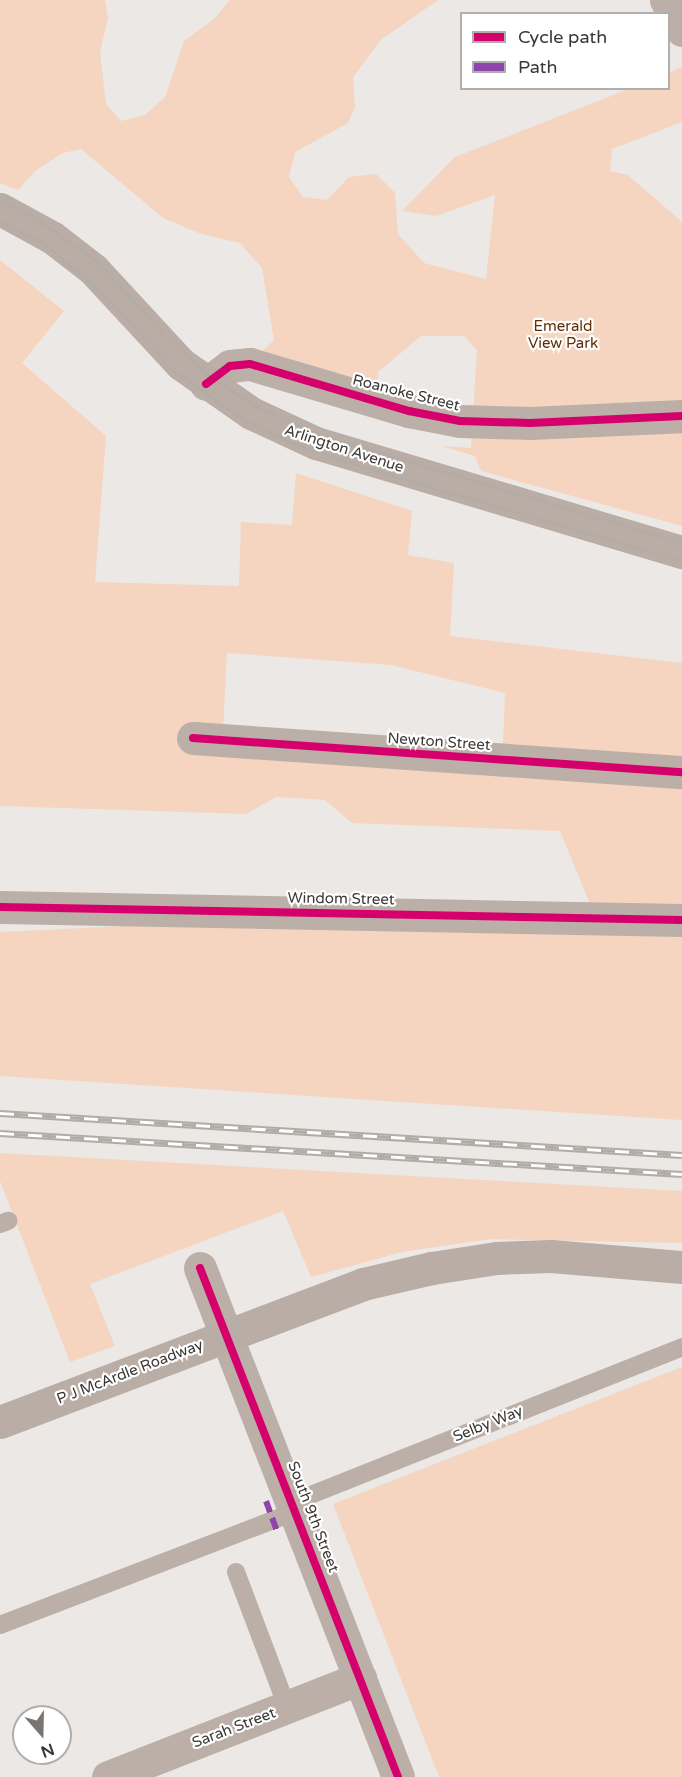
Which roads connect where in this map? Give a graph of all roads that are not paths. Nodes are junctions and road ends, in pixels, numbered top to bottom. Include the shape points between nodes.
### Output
1 (666, 0) edge
2 (682, 30) edge
3 (1, 211) edge
4 (206, 384) junction
5 (682, 416) edge
6 (682, 552) edge
7 (193, 738) dead end
8 (682, 772) edge
9 (0, 907) edge
10 (682, 920) edge
11 (682, 1267) edge
12 (200, 1268) dead end
13 (226, 1335) junction
14 (682, 1347) edge
15 (0, 1422) edge
16 (295, 1507) junction
17 (236, 1572) dead end
18 (0, 1625) edge
19 (360, 1678) junction
20 (287, 1707) junction
21 (108, 1777) edge
22 (398, 1777) edge

1 - 2 street
3 - 4 main road, Arlington Avenue via 53,238 93,269 158,342
4 - 5 street, Roanoke Street via 230,366 250,364 409,411 460,421 530,423
4 - 6 main road, Arlington Avenue via 251,414 316,443
7 - 8 street, Newton Street
9 - 10 street, Windom Street
11 - 13 main road, P J McArdle Roadway via 551,1256 495,1258 363,1284
12 - 13 street, South 9th Street
13 - 15 main road, P J McArdle Roadway
13 - 16 street, South 9th Street
14 - 16 lane, Selby Way
16 - 18 lane, Selby Way
16 - 19 street, South 9th Street
17 - 20 lane
19 - 20 street, Sarah Street
19 - 22 street, South 9th Street
20 - 21 street, Sarah Street

